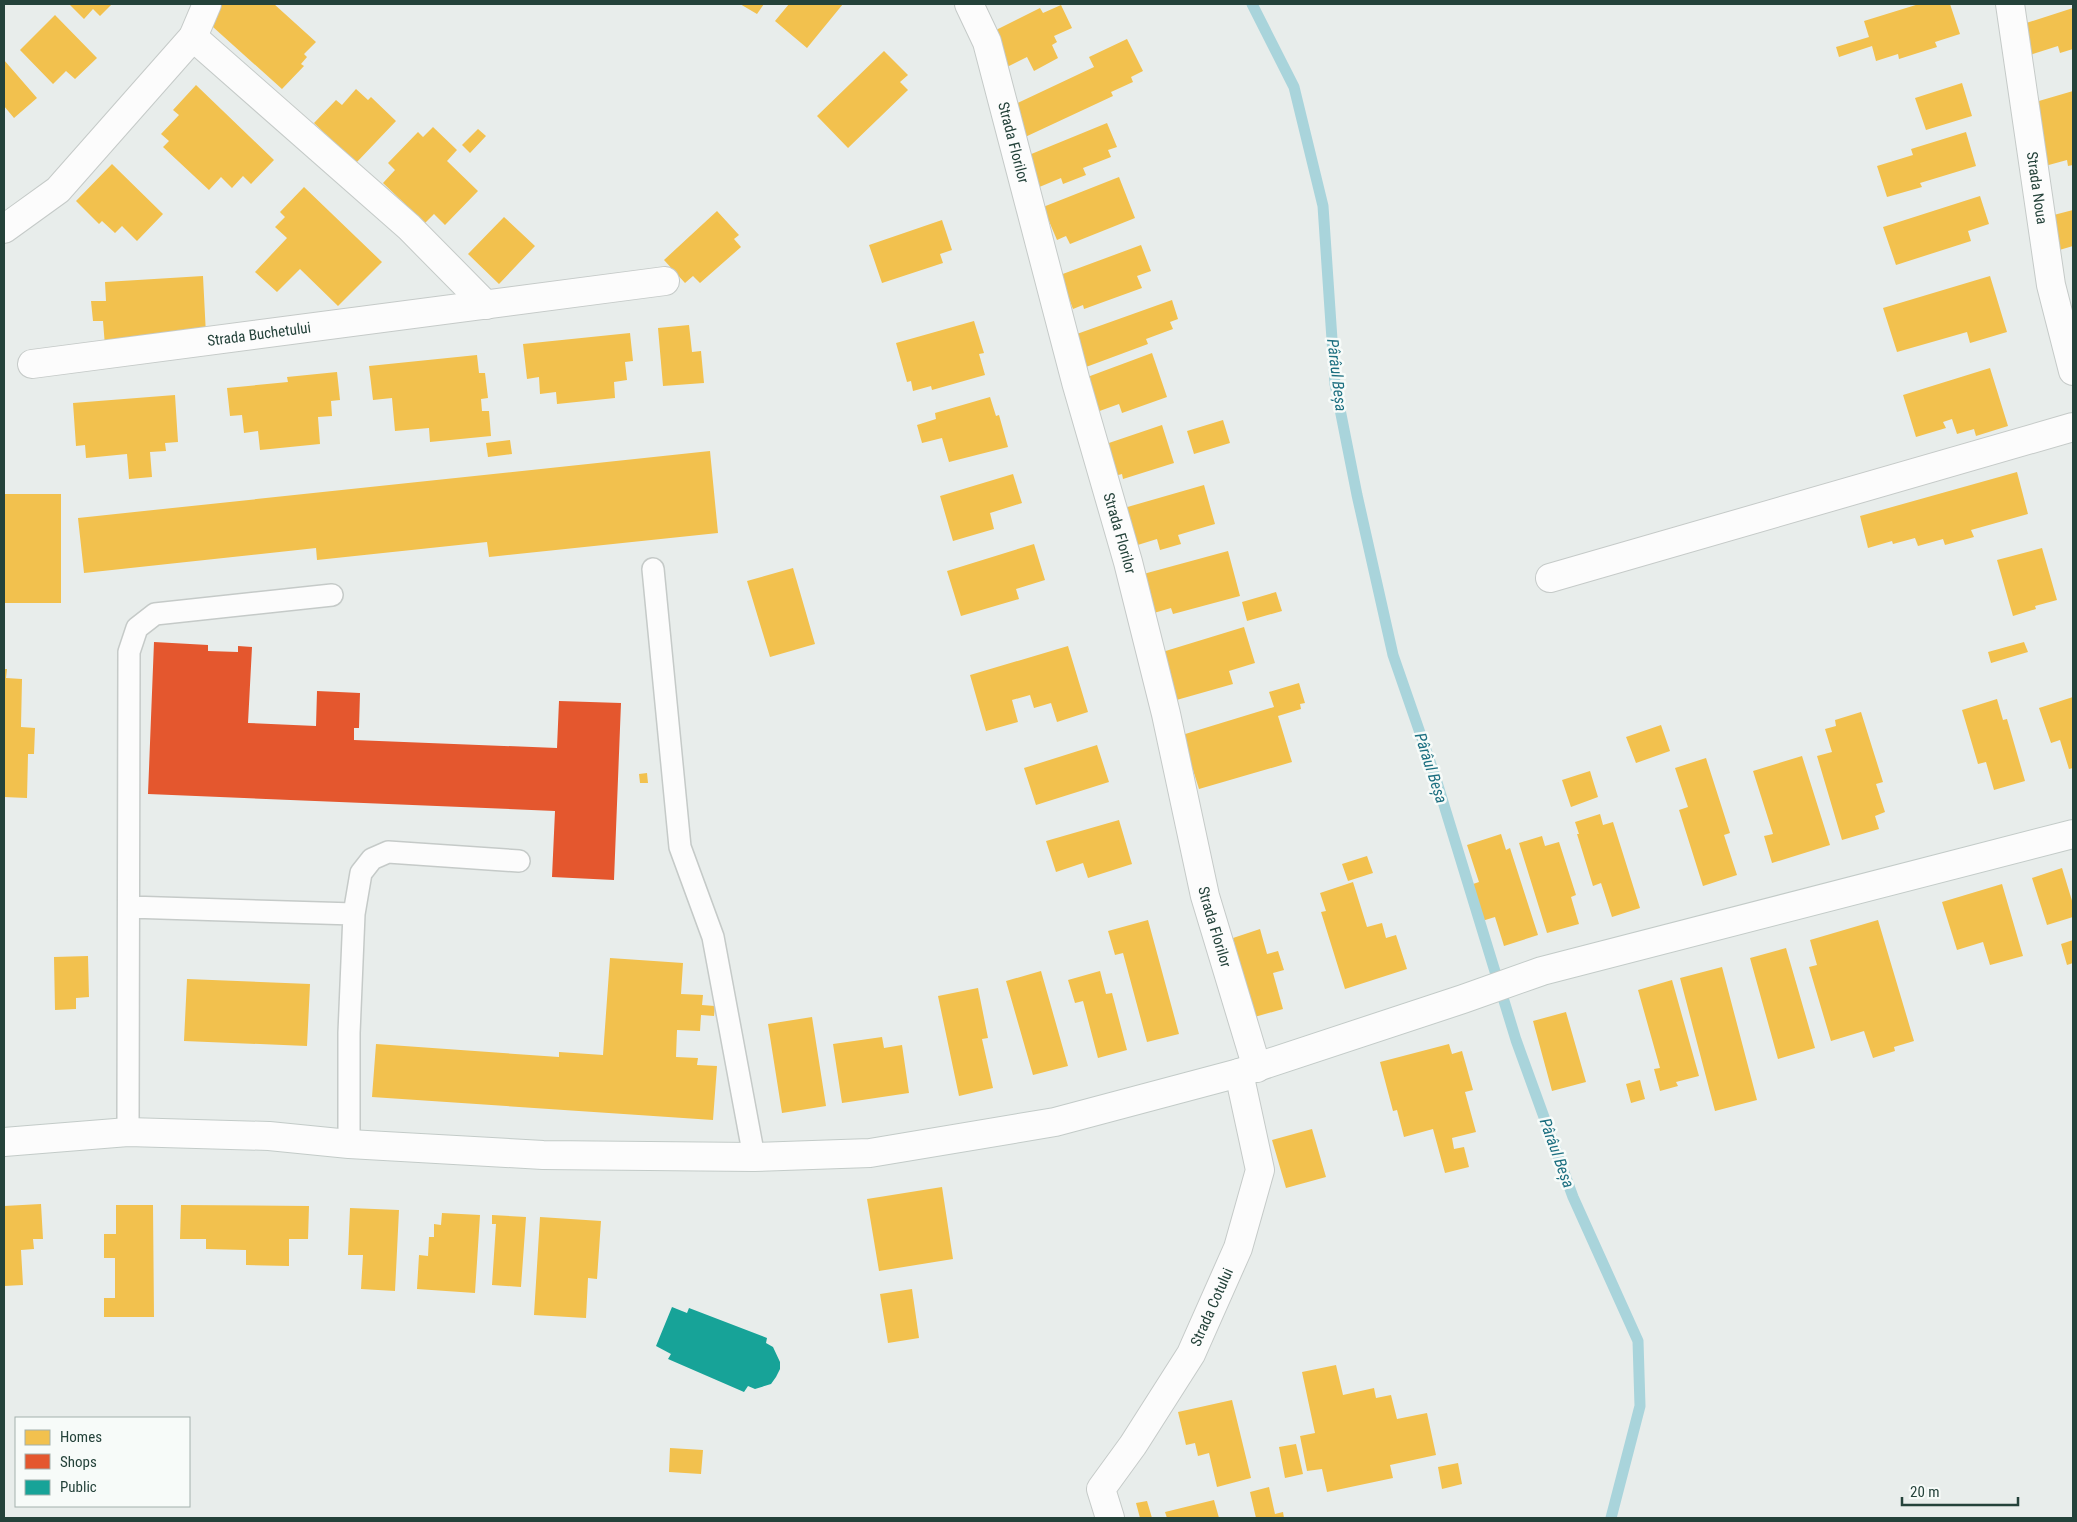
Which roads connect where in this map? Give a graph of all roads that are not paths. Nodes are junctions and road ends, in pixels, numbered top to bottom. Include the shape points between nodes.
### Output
1 (207, 4) edge
2 (969, 4) edge
3 (2010, 4) edge
4 (193, 37) junction
5 (4, 229) edge
6 (665, 281) dead end
7 (486, 305) junction
8 (32, 364) dead end
9 (2073, 371) edge
10 (2073, 428) edge
11 (654, 569) dead end
12 (1550, 578) dead end
13 (332, 595) dead end
14 (2073, 834) edge
15 (519, 861) dead end
16 (129, 907) junction
17 (354, 914) junction
18 (1248, 1070) junction
19 (128, 1132) junction
20 (4, 1142) edge
21 (349, 1144) junction
22 (754, 1157) junction
23 (1110, 1518) edge

1 - 4 street
2 - 18 street, Strada Florilor via 987,42 1076,382 1128,562
3 - 9 street, Strada Noua via 2051,285
4 - 5 street via 58,190
4 - 7 street via 409,227
6 - 7 street, Strada Buchetului
7 - 8 street, Strada Buchetului
10 - 12 street
11 - 22 lane via 680,847 713,937
13 - 16 lane via 155,614 137,628 129,652
14 - 18 street via 1542,971
15 - 17 lane via 388,852 372,859 361,873
16 - 17 lane
16 - 19 lane
17 - 21 lane
18 - 22 street via 1055,1122 870,1153
18 - 23 street, Strada Cotului via 1260,1170 1238,1248 1191,1354 1133,1446 1101,1488
19 - 20 street
19 - 21 street via 270,1136
21 - 22 street via 543,1155

